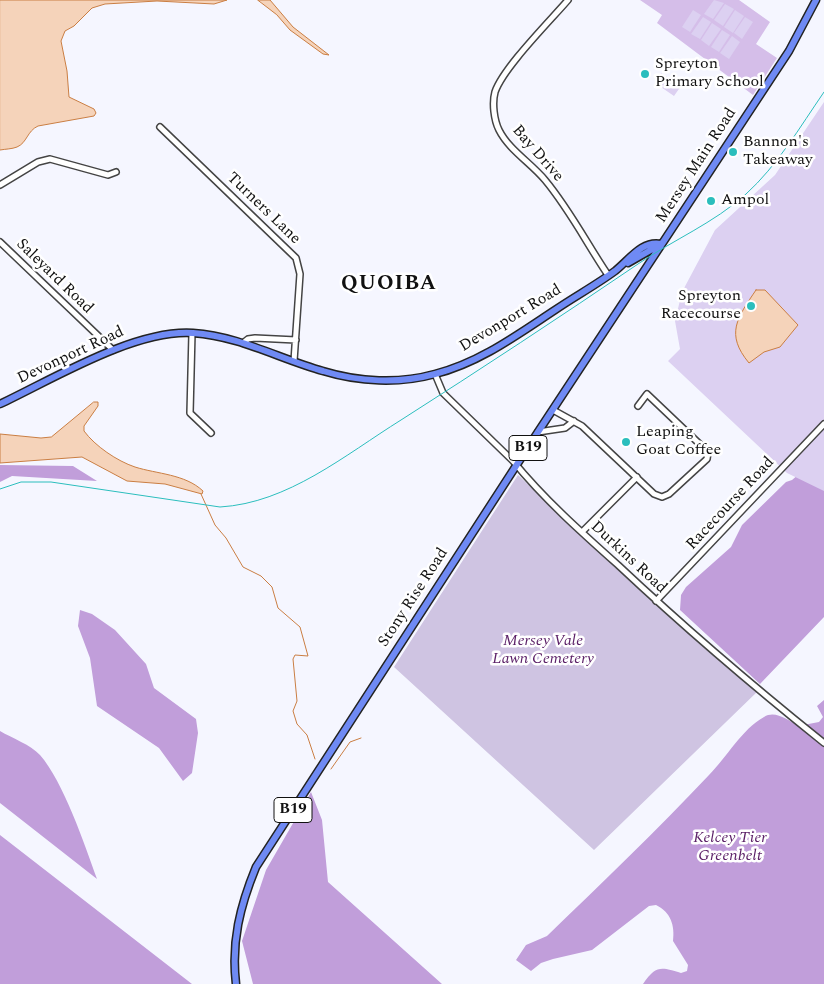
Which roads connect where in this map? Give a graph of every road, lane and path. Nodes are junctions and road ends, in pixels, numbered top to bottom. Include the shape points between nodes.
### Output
1 (568, 0) edge
2 (816, 0) edge
3 (160, 127) dead end
4 (116, 172) dead end
5 (0, 185) edge
6 (0, 242) edge
7 (661, 244) junction
8 (611, 273) junction
9 (192, 332) junction
10 (296, 340) junction
11 (243, 343) junction
12 (113, 350) junction
13 (294, 360) junction
14 (435, 374) junction
15 (0, 404) edge
16 (638, 406) dead end
17 (553, 410) junction
18 (574, 421) junction
19 (824, 424) edge
20 (538, 432) junction
21 (211, 433) dead end
22 (517, 466) junction
23 (637, 477) junction
24 (582, 532) junction
25 (656, 601) junction
26 (824, 743) edge
27 (236, 984) edge

1 - 8 street, Bay Drive via 503,78 495,93 496,118 499,130 567,208
2 - 7 main road, Mersey Main Road / B19 via 789,50
3 - 10 street, Turners Lane via 296,258 300,274
4 - 5 street via 108,175 50,159 38,162
6 - 12 street, Saleyard Road
7 - 8 main road, Devonport Road via 647,244
7 - 17 main road, Stony Rise Road / B19
8 - 14 main road, Devonport Road via 485,355
9 - 11 main road, Devonport Road
9 - 12 main road, Devonport Road via 164,334
9 - 21 street via 190,413
10 - 11 street, Devonport Road via 255,338
10 - 13 street, Turners Lane
11 - 13 main road, Devonport Road
12 - 15 main road, Devonport Road
13 - 14 main road, Devonport Road via 363,380 399,380
14 - 22 street, Durkins Road via 443,393
16 - 23 street via 647,394 708,452 708,459 662,497 654,494
17 - 18 street
17 - 20 main road, Stony Rise Road / B19
18 - 20 street via 565,428
18 - 23 street
19 - 25 street, Racecourse Road
20 - 22 main road, Stony Rise Road / B19
22 - 24 street, Durkins Road
22 - 27 main road, Stony Rise Road / B19 via 256,867 234,936
23 - 24 street
24 - 25 street, Durkins Road
25 - 26 street, Durkins Road

